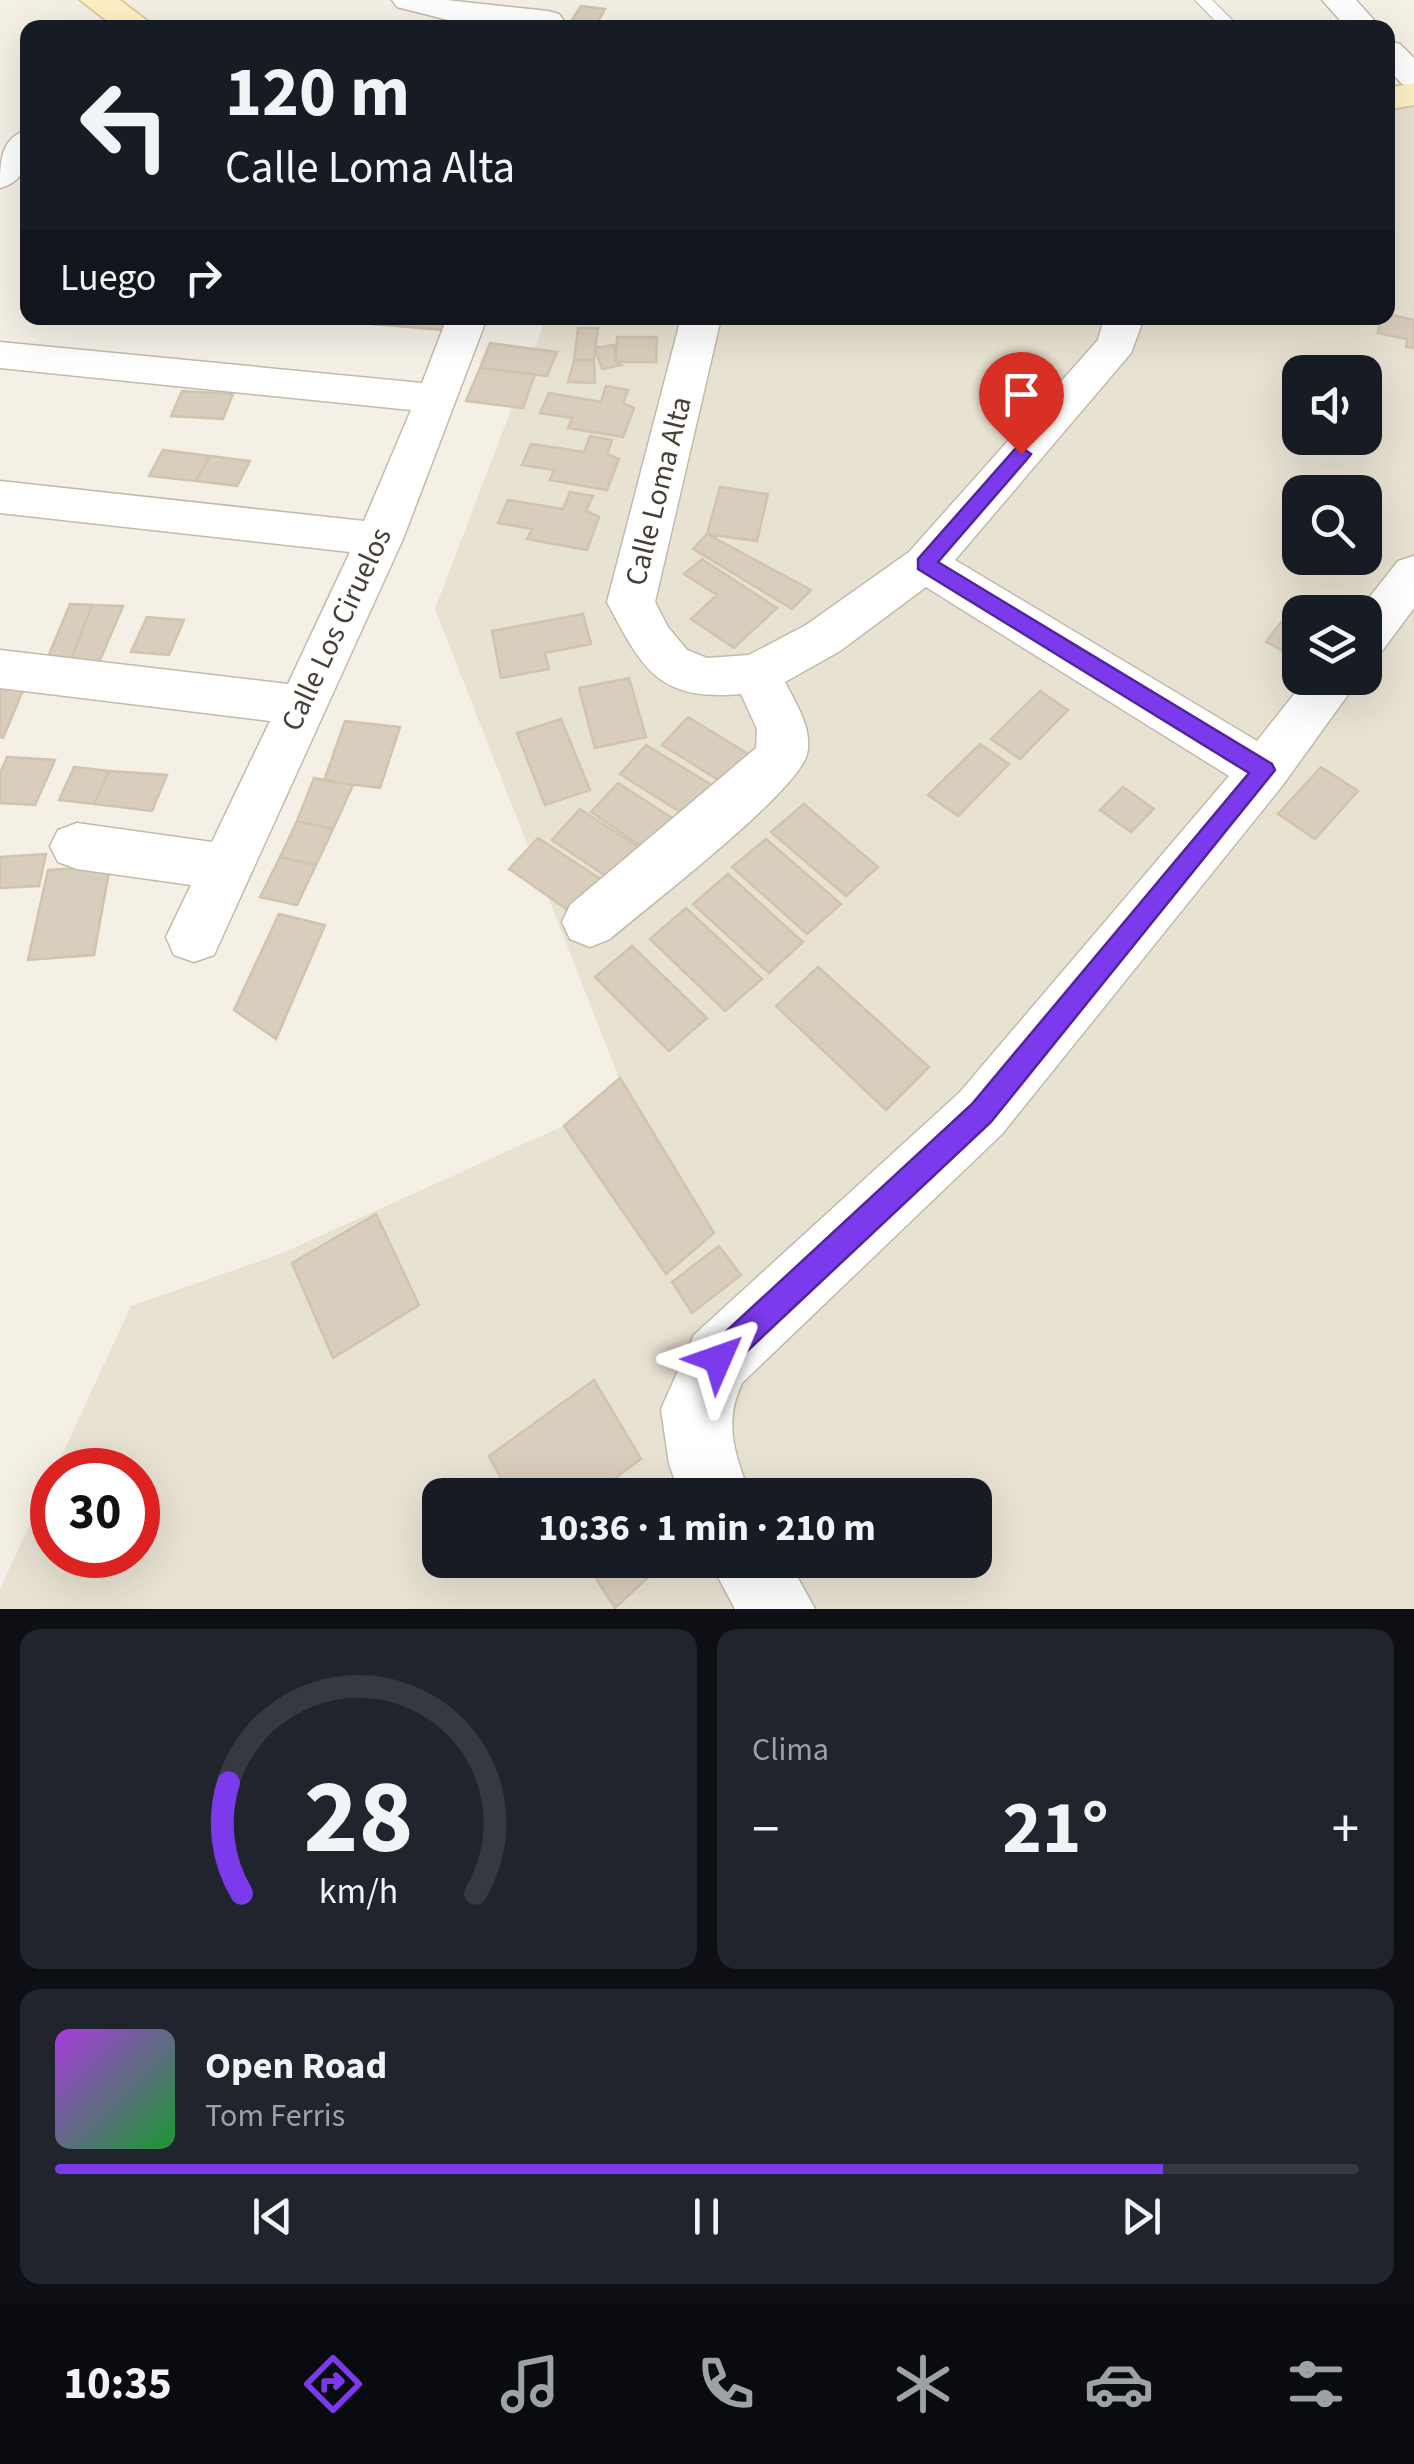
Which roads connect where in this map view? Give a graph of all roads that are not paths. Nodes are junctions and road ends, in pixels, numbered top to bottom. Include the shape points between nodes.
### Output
1 (97, 0) edge
2 (408, 0) edge
3 (1203, 0) edge
4 (1338, 0) edge
5 (550, 16) edge
6 (122, 20) edge
7 (1224, 20) edge
8 (1357, 20) edge
9 (1395, 58) edge
10 (1414, 78) edge
11 (464, 325) edge
12 (699, 325) edge
13 (1122, 325) edge
14 (0, 355) edge
15 (438, 399) junction
16 (0, 496) edge
17 (380, 539) junction
18 (925, 564) junction
19 (1414, 573) edge
20 (1382, 615) edge
21 (0, 668) edge
22 (757, 674) junction
23 (1322, 695) edge
24 (300, 705) junction
25 (1264, 770) junction
26 (78, 846) dead end
27 (226, 867) junction
28 (590, 922) dead end
29 (194, 936) dead end
30 (709, 1478) edge
31 (758, 1578) edge
32 (778, 1609) edge

1 - 6 main road
2 - 5 street via 460,13
3 - 7 lane
4 - 8 street
9 - 10 street
11 - 15 street, Calle Los Ciruelos
12 - 22 street, Calle Loma Alta via 631,602 670,664 703,678
13 - 18 street, Calle Loma Alta via 1118,344
14 - 15 street
15 - 17 street, Calle Los Ciruelos
16 - 17 street
17 - 24 street, Calle Los Ciruelos
18 - 22 street, Calle Loma Alta via 822,638
18 - 25 street
19 - 20 street
21 - 24 street
22 - 28 street via 782,729 781,755
23 - 25 street
24 - 27 street, Calle Los Ciruelos
25 - 30 street via 982,1113 718,1359 696,1409
26 - 27 street
27 - 29 street, Calle Los Ciruelos
31 - 32 street

